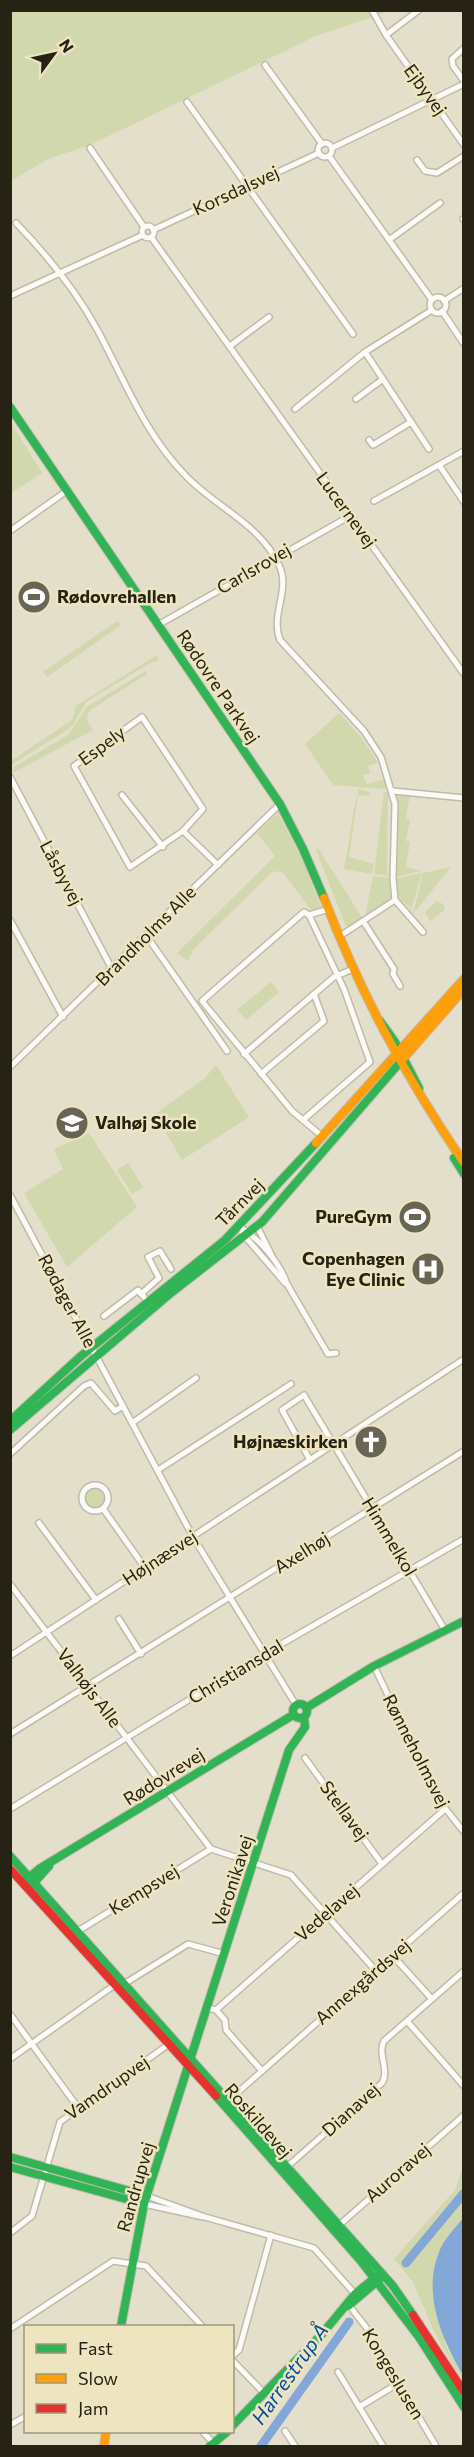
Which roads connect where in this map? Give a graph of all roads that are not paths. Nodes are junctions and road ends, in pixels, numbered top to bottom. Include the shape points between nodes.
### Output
1 (372, 10) edge
2 (420, 10) edge
3 (386, 35) junction
4 (464, 48) edge
5 (265, 65) dead end
6 (464, 82) edge
7 (432, 99) junction
8 (187, 102) dead end
9 (322, 144) junction
10 (464, 145) edge
11 (90, 148) dead end
12 (332, 148) junction
13 (319, 153) junction
14 (329, 156) junction
15 (464, 156) edge
16 (417, 160) dead end
17 (247, 186) junction
18 (440, 203) dead end
19 (16, 223) dead end
20 (144, 227) junction
21 (153, 230) junction
22 (142, 235) junction
23 (152, 237) junction
24 (389, 240) junction
25 (60, 274) junction
26 (464, 288) edge
27 (10, 297) edge
28 (432, 300) junction
29 (444, 301) junction
30 (432, 310) junction
31 (442, 311) junction
32 (269, 317) dead end
33 (353, 334) dead end
34 (464, 344) edge
35 (230, 346) junction
36 (365, 352) junction
37 (383, 379) junction
38 (356, 399) dead end
39 (10, 407) edge
40 (296, 409) dead end
41 (411, 422) junction
42 (369, 440) dead end
43 (429, 449) dead end
44 (464, 451) edge
45 (439, 465) junction
46 (68, 490) junction
47 (374, 501) dead end
48 (464, 502) edge
49 (350, 516) junction
50 (10, 531) edge
51 (275, 557) junction
52 (158, 625) junction
53 (464, 674) edge
54 (10, 777) edge
55 (393, 791) junction
56 (122, 795) dead end
57 (464, 798) edge
58 (280, 804) junction
59 (183, 831) junction
60 (163, 847) junction
61 (218, 865) junction
62 (395, 900) junction
63 (329, 909) junction
64 (309, 915) junction
65 (10, 920) edge
66 (363, 921) junction
67 (423, 932) dead end
68 (147, 935) junction
69 (340, 936) junction
70 (112, 969) junction
71 (353, 969) junction
72 (338, 975) junction
73 (464, 979) edge
74 (400, 986) dead end
75 (464, 989) edge
76 (314, 994) junction
77 (63, 1017) junction
78 (227, 1051) dead end
79 (397, 1052) junction
80 (244, 1054) junction
81 (10, 1056) edge
82 (402, 1062) junction
83 (13, 1065) edge
84 (261, 1074) junction
85 (303, 1120) junction
86 (436, 1122) junction
87 (323, 1137) junction
88 (464, 1163) edge
89 (464, 1174) edge
90 (10, 1195) edge
91 (239, 1226) junction
92 (257, 1226) junction
93 (246, 1234) junction
94 (272, 1258) junction
95 (171, 1269) dead end
96 (286, 1284) junction
97 (105, 1316) dead end
98 (92, 1347) junction
99 (336, 1353) dead end
100 (97, 1357) junction
101 (464, 1359) edge
102 (196, 1378) dead end
103 (291, 1384) dead end
104 (123, 1406) junction
105 (10, 1421) edge
106 (132, 1423) junction
107 (10, 1431) edge
108 (333, 1445) junction
109 (464, 1451) edge
110 (10, 1454) edge
111 (310, 1460) junction
112 (158, 1470) junction
113 (372, 1509) junction
114 (104, 1510) junction
115 (39, 1523) dead end
116 (192, 1537) junction
117 (464, 1539) edge
118 (145, 1568) junction
119 (409, 1570) junction
120 (10, 1584) edge
121 (231, 1599) junction
122 (96, 1600) junction
123 (118, 1620) dead end
124 (464, 1621) edge
125 (445, 1630) junction
126 (47, 1632) junction
127 (141, 1654) junction
128 (264, 1654) junction
129 (10, 1656) edge
130 (374, 1666) junction
131 (88, 1686) junction
132 (296, 1705) junction
133 (306, 1708) junction
134 (293, 1715) junction
135 (304, 1718) junction
136 (10, 1734) edge
137 (127, 1738) junction
138 (305, 1758) dead end
139 (169, 1792) junction
140 (10, 1809) edge
141 (444, 1810) junction
142 (464, 1832) edge
143 (211, 1848) junction
144 (10, 1856) edge
145 (255, 1863) junction
146 (382, 1864) junction
147 (10, 1869) edge
148 (32, 1879) junction
149 (25, 1886) junction
150 (464, 1893) edge
151 (326, 1914) junction
152 (78, 1931) junction
153 (225, 1954) junction
154 (393, 1956) junction
155 (376, 1971) junction
156 (464, 1971) edge
157 (120, 1984) junction
158 (432, 1999) junction
159 (212, 2009) junction
160 (10, 2014) edge
161 (407, 2021) junction
162 (33, 2044) junction
163 (170, 2044) junction
164 (10, 2059) edge
165 (191, 2062) junction
166 (262, 2071) junction
167 (464, 2086) edge
168 (229, 2100) junction
169 (79, 2109) junction
170 (464, 2115) edge
171 (10, 2157) edge
172 (288, 2166) junction
173 (10, 2167) edge
174 (47, 2168) junction
175 (43, 2176) junction
176 (145, 2200) junction
177 (336, 2228) junction
178 (10, 2233) edge
179 (271, 2235) junction
180 (131, 2262) junction
181 (378, 2278) junction
182 (355, 2294) junction
183 (346, 2306) junction
184 (121, 2325) edge
185 (201, 2325) edge
186 (10, 2329) edge
187 (234, 2356) edge
188 (234, 2360) edge
189 (338, 2372) dead end
190 (399, 2383) junction
191 (464, 2392) edge
192 (265, 2394) junction
193 (359, 2407) junction
194 (464, 2407) edge
195 (24, 2417) edge
196 (234, 2424) edge
197 (10, 2426) edge
198 (285, 2431) dead end
199 (226, 2433) edge
200 (212, 2445) edge
201 (295, 2446) edge
202 (383, 2446) edge
203 (436, 2446) edge

1 - 3 street, Ejbyvej
2 - 3 street
3 - 7 street, Ejbyvej
4 - 6 street via 452,59
5 - 9 street
6 - 7 street
7 - 10 street, Ejbyvej
7 - 12 street
8 - 17 street
9 - 12 street
9 - 13 street
11 - 20 street
12 - 14 street
13 - 14 street
13 - 17 street, Korsdalsvej
14 - 24 street
15 - 16 street via 437,173 425,171
17 - 21 street, Korsdalsvej
17 - 33 street
18 - 24 street
19 - 25 street
20 - 21 street
20 - 22 street
21 - 23 street
22 - 23 street
22 - 25 street
23 - 35 street, Lucernevej
24 - 28 street
25 - 27 street
25 - 51 street via 98,330 164,452 187,478 243,520
26 - 29 street
28 - 29 street via 437,297
28 - 30 street
29 - 31 street
30 - 31 street
30 - 36 street
31 - 34 street
32 - 35 street
35 - 49 street, Lucernevej
36 - 37 street
36 - 40 street
37 - 38 street
37 - 41 street
39 - 46 street, Rødovre Parkvej
41 - 42 street via 373,445
41 - 43 street
44 - 45 street
45 - 47 street
45 - 48 street
46 - 50 street
46 - 52 street, Rødovre Parkvej
49 - 51 street, Carlsrovej
49 - 53 street, Lucernevej
51 - 52 street, Carlsrovej
51 - 55 street via 283,574 275,615 280,640 364,731 381,757
52 - 58 street, Rødovre Parkvej
54 - 70 street, Låsbyvej
55 - 57 street
55 - 62 street
56 - 60 street
58 - 61 street, Brandholms Alle
58 - 63 street, Rødovre Parkvej via 307,854
59 - 60 street, Espely
59 - 60 street, Espely via 203,809 142,717 74,766 130,867
59 - 61 street
61 - 68 street, Brandholms Alle
62 - 66 street
62 - 67 street
63 - 64 street
63 - 69 street, Rødovre Parkvej
64 - 72 street
64 - 80 street via 304,912 202,1001
65 - 77 street
66 - 69 street
66 - 74 street via 394,969
68 - 70 street, Brandholms Alle
68 - 78 street
69 - 71 street, Rødovre Parkvej
70 - 77 street, Brandholms Alle
71 - 72 street
71 - 79 street, Rødovre Parkvej
72 - 76 street
72 - 85 street via 370,1062
73 - 79 street, Tårnvej
75 - 82 street, Tårnvej
76 - 80 street
76 - 84 street via 324,1021
77 - 83 street, Brandholms Alle
79 - 82 street, Rødovre Parkvej
79 - 87 street, Tårnvej
80 - 84 street
81 - 83 street
82 - 86 street, Rødovre Parkvej
82 - 92 street, Tårnvej
84 - 85 street
85 - 87 street
86 - 88 street, Rødovre Parkvej
86 - 89 street, Rødovre Parkvej
87 - 91 street, Tårnvej
90 - 98 street, Rødager Alle
91 - 93 street
91 - 98 street, Tårnvej
92 - 93 street, Tårnvej
92 - 94 street
93 - 94 street
93 - 96 street
93 - 100 street, Tårnvej
94 - 96 street via 284,1273
95 - 97 street via 160,1251 148,1257 159,1278 143,1295 138,1290
96 - 99 street via 328,1354
98 - 100 street, Rødager Alle
98 - 105 street, Tårnvej
100 - 104 street, Rødager Alle
100 - 107 street, Tårnvej
101 - 108 street, Højnæsvej
102 - 106 street
103 - 112 street
104 - 106 street, Rødager Alle
104 - 110 street via 115,1411 91,1383
106 - 112 street, Rødager Alle
108 - 111 street, Højnæsvej
108 - 111 street via 307,1398 304,1395 294,1400 282,1410
108 - 113 street, Himmelkol
109 - 113 street, Axelhøj
111 - 116 street, Højnæsvej
112 - 116 street, Rødager Alle
113 - 119 street, Himmelkol
113 - 121 street, Axelhøj
114 - 114 street via 108,1498 102,1486 85,1488 80,1497 85,1507
114 - 118 street
115 - 122 street
116 - 118 street, Højnæsvej
116 - 121 street, Rødager Alle
117 - 119 street, Christiansdal
118 - 122 street, Højnæsvej
119 - 125 street, Himmelkol
119 - 128 street, Christiansdal
120 - 126 street, Valhøjs Alle
121 - 127 street, Axelhøj
121 - 128 street, Rødager Alle
122 - 126 street, Højnæsvej
123 - 127 street
124 - 125 street
125 - 130 street
126 - 129 street, Højnæsvej
126 - 131 street, Valhøjs Alle
127 - 131 street, Axelhøj
128 - 132 street, Rødager Alle
128 - 137 street, Christiansdal
130 - 133 street
130 - 141 street, Rønneholmsvej
131 - 136 street, Axelhøj
131 - 137 street, Valhøjs Alle
132 - 133 street
132 - 134 street
133 - 135 street
134 - 135 street
134 - 139 street, Rødovrevej
135 - 145 street, Veronikavej via 305,1727 289,1750
137 - 139 street, Valhøjs Alle
137 - 140 street, Christiansdal
138 - 146 street, Stellavej
139 - 143 street, Valhøjs Alle
139 - 148 street, Rødovrevej
141 - 142 street, Rønneholmsvej
141 - 146 street, Vedelavej
143 - 145 street
143 - 152 street, Kempsvej
144 - 148 street, Roskildevej
145 - 151 street via 291,1875
145 - 153 street, Veronikavej
146 - 151 street, Vedelavej
147 - 149 street, Roskildevej
148 - 149 street, Rødovrevej
148 - 152 street, Roskildevej
149 - 157 street, Roskildevej
150 - 154 street, Annexgårdsvej
151 - 155 street
151 - 159 street, Vedelavej
152 - 157 street, Roskildevej
153 - 157 street via 188,1944
153 - 159 street, Veronikavej
154 - 155 street, Annexgårdsvej
154 - 158 street
155 - 166 street, Annexgårdsvej
156 - 158 street, Dianavej
157 - 162 street
157 - 163 street, Roskildevej
157 - 165 street, Roskildevej
158 - 161 street, Dianavej
159 - 165 street, Veronikavej
159 - 166 street via 225,2020 226,2030
160 - 162 street
161 - 167 street
161 - 172 street, Dianavej via 382,2045 382,2083
162 - 164 street
162 - 169 street
163 - 165 street, Roskildevej
163 - 169 street, Vamdrupvej
165 - 168 street, Roskildevej
165 - 176 street, Randrupvej
165 - 177 street, Roskildevej
166 - 168 street, Annexgårdsvej
168 - 172 street, Roskildevej
169 - 174 street, Vamdrupvej via 60,2122
170 - 177 street, Auroravej
171 - 174 street
172 - 177 street, Roskildevej
173 - 175 street
174 - 175 street, Vamdrupvej
174 - 176 street
175 - 176 street
175 - 178 street, Vamdrupvej via 32,2216
176 - 179 street
176 - 180 street, Randrupvej
177 - 181 street, Roskildevej
179 - 182 street via 314,2248
179 - 187 street via 239,2350
180 - 184 street, Randrupvej
180 - 185 street via 146,2266
180 - 186 street via 113,2261
181 - 182 street
181 - 183 street
181 - 191 street, Roskildevej via 423,2327
181 - 194 street, Roskildevej
182 - 183 street
183 - 190 street, Kongeslusen via 366,2327
183 - 192 street
188 - 192 street
189 - 193 street
190 - 193 street
190 - 203 street, Kongeslusen
192 - 196 street
193 - 202 street
195 - 197 street
198 - 201 street
199 - 200 street

